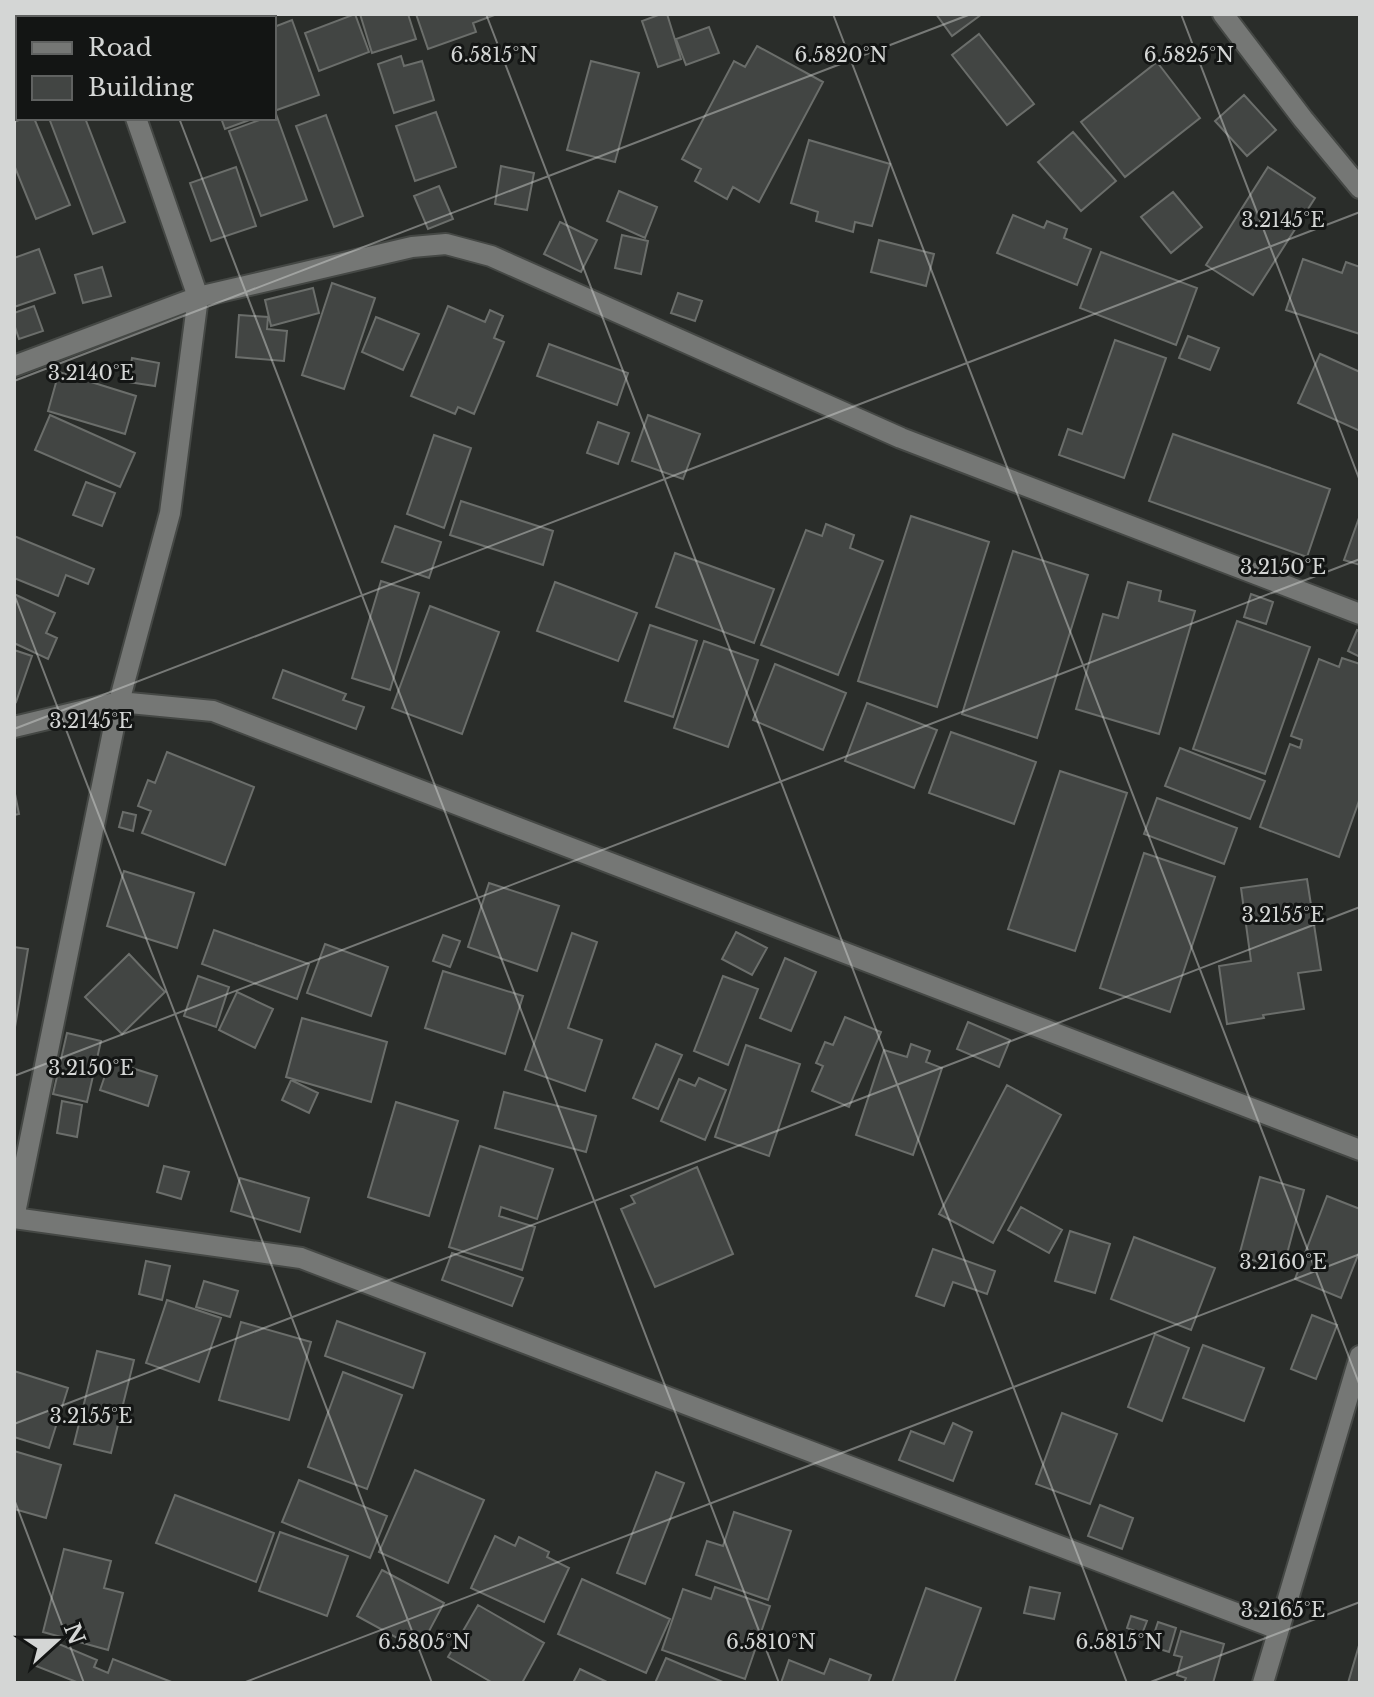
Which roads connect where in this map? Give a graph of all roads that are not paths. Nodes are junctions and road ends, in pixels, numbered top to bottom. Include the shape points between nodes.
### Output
1 (1223, 14) edge
2 (137, 120) edge
3 (1360, 188) edge
4 (198, 297) junction
5 (14, 366) edge
6 (1360, 614) edge
7 (119, 702) junction
8 (14, 727) edge
9 (1360, 1150) edge
10 (14, 1218) edge
11 (1360, 1356) edge
12 (1278, 1629) junction
13 (1263, 1683) edge

1 - 3 street
2 - 4 street
4 - 5 street
4 - 6 street via 412,247 446,244 491,256 901,438
4 - 7 street via 170,513
7 - 8 street
7 - 9 street via 213,711
7 - 10 street
10 - 12 street via 301,1258
11 - 12 street
12 - 13 street

